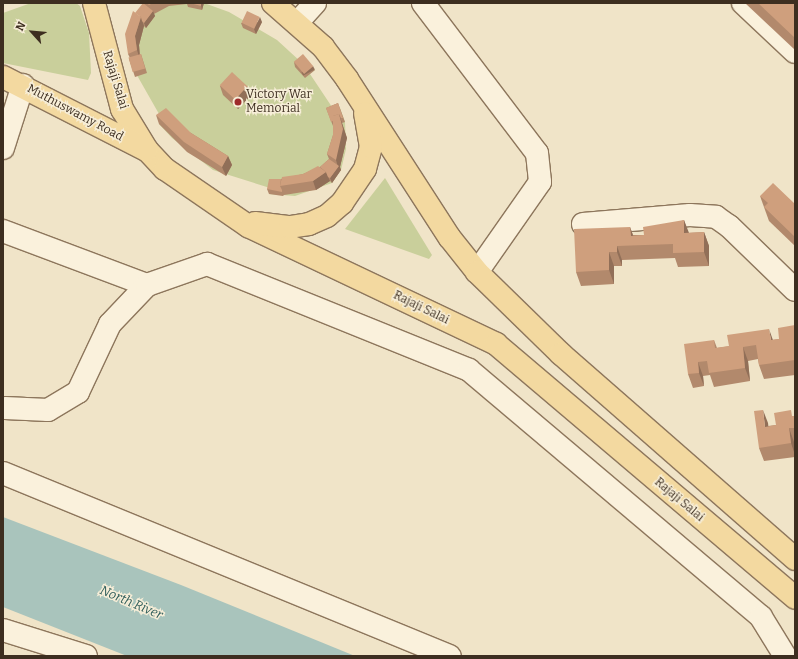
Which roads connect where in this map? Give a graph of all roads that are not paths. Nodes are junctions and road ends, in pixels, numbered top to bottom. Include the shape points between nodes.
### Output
1 (94, 3) edge
2 (273, 3) edge
3 (315, 3) edge
4 (422, 3) edge
5 (743, 3) edge
6 (297, 23) junction
7 (795, 52) edge
8 (13, 81) edge
9 (358, 96) junction
10 (3, 148) edge
11 (147, 150) junction
12 (238, 219) junction
13 (583, 224) dead end
14 (3, 231) edge
15 (477, 272) junction
16 (147, 285) junction
17 (795, 290) edge
18 (4, 409) edge
19 (3, 473) edge
20 (795, 558) edge
21 (795, 598) edge
22 (3, 630) edge
23 (442, 654) edge
24 (86, 656) edge
25 (786, 656) edge

1 - 11 main road, Rajaji Salai via 122,109
2 - 6 main road
3 - 6 street
4 - 15 street via 537,152 540,182
5 - 7 street
6 - 9 main road via 323,47
8 - 10 street
8 - 11 main road, Muthuswamy Road
9 - 12 main road via 369,124 371,147 365,169 342,203 327,216 290,227
9 - 15 main road via 450,238
11 - 12 main road, Rajaji Salai via 184,184
12 - 21 main road, Rajaji Salai via 496,344
13 - 17 street via 690,215 716,217 730,226
14 - 16 street
15 - 20 main road via 561,354
16 - 18 street via 110,324 78,392 48,410
16 - 25 street via 207,264 470,370 761,617
19 - 23 street
22 - 24 street

